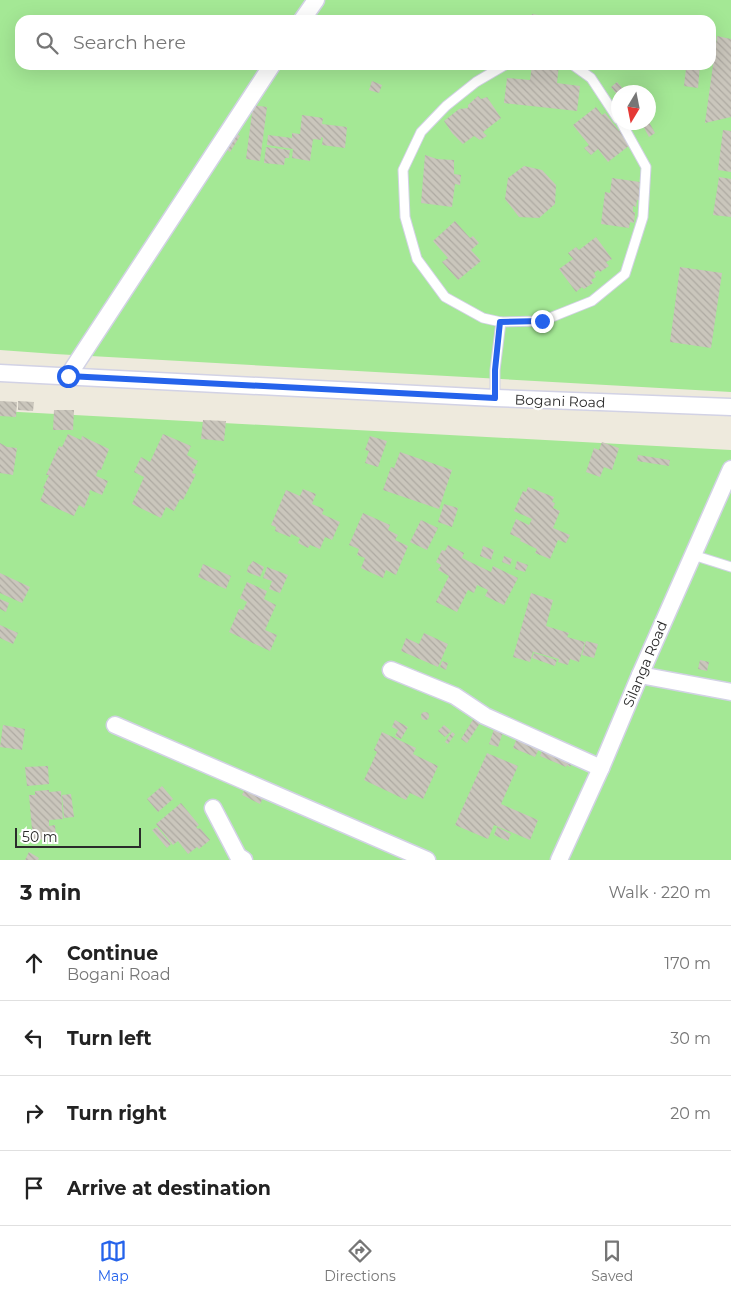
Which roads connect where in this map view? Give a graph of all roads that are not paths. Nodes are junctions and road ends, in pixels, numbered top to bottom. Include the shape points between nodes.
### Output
1 (316, 0) edge
2 (306, 15) edge
3 (269, 70) edge
4 (496, 70) edge
5 (580, 70) edge
6 (611, 108) edge
7 (625, 130) edge
8 (500, 322) junction
9 (0, 373) edge
10 (68, 376) junction
11 (495, 398) junction
12 (731, 407) edge
13 (731, 469) edge
14 (693, 555) junction
15 (731, 567) edge
16 (391, 670) dead end
17 (640, 675) junction
18 (731, 692) edge
19 (115, 725) dead end
20 (601, 768) junction
21 (213, 808) dead end
22 (244, 860) edge
23 (427, 860) edge
24 (559, 860) edge

1 - 2 street
3 - 10 street
4 - 8 lane via 446,106 421,132 403,170 405,217 417,259 445,297 483,318
5 - 6 lane via 591,78
7 - 8 lane via 646,167 643,217 625,274 592,300 542,321
8 - 11 lane
9 - 10 street, Bogani Road
10 - 11 street, Bogani Road
11 - 12 street, Bogani Road
13 - 14 street, Silanga Road
14 - 15 lane
14 - 17 street, Silanga Road
16 - 20 street via 455,696 485,716
17 - 18 street
17 - 20 street, Silanga Road
19 - 23 street
20 - 24 street, Silanga Road
21 - 22 street via 238,856

